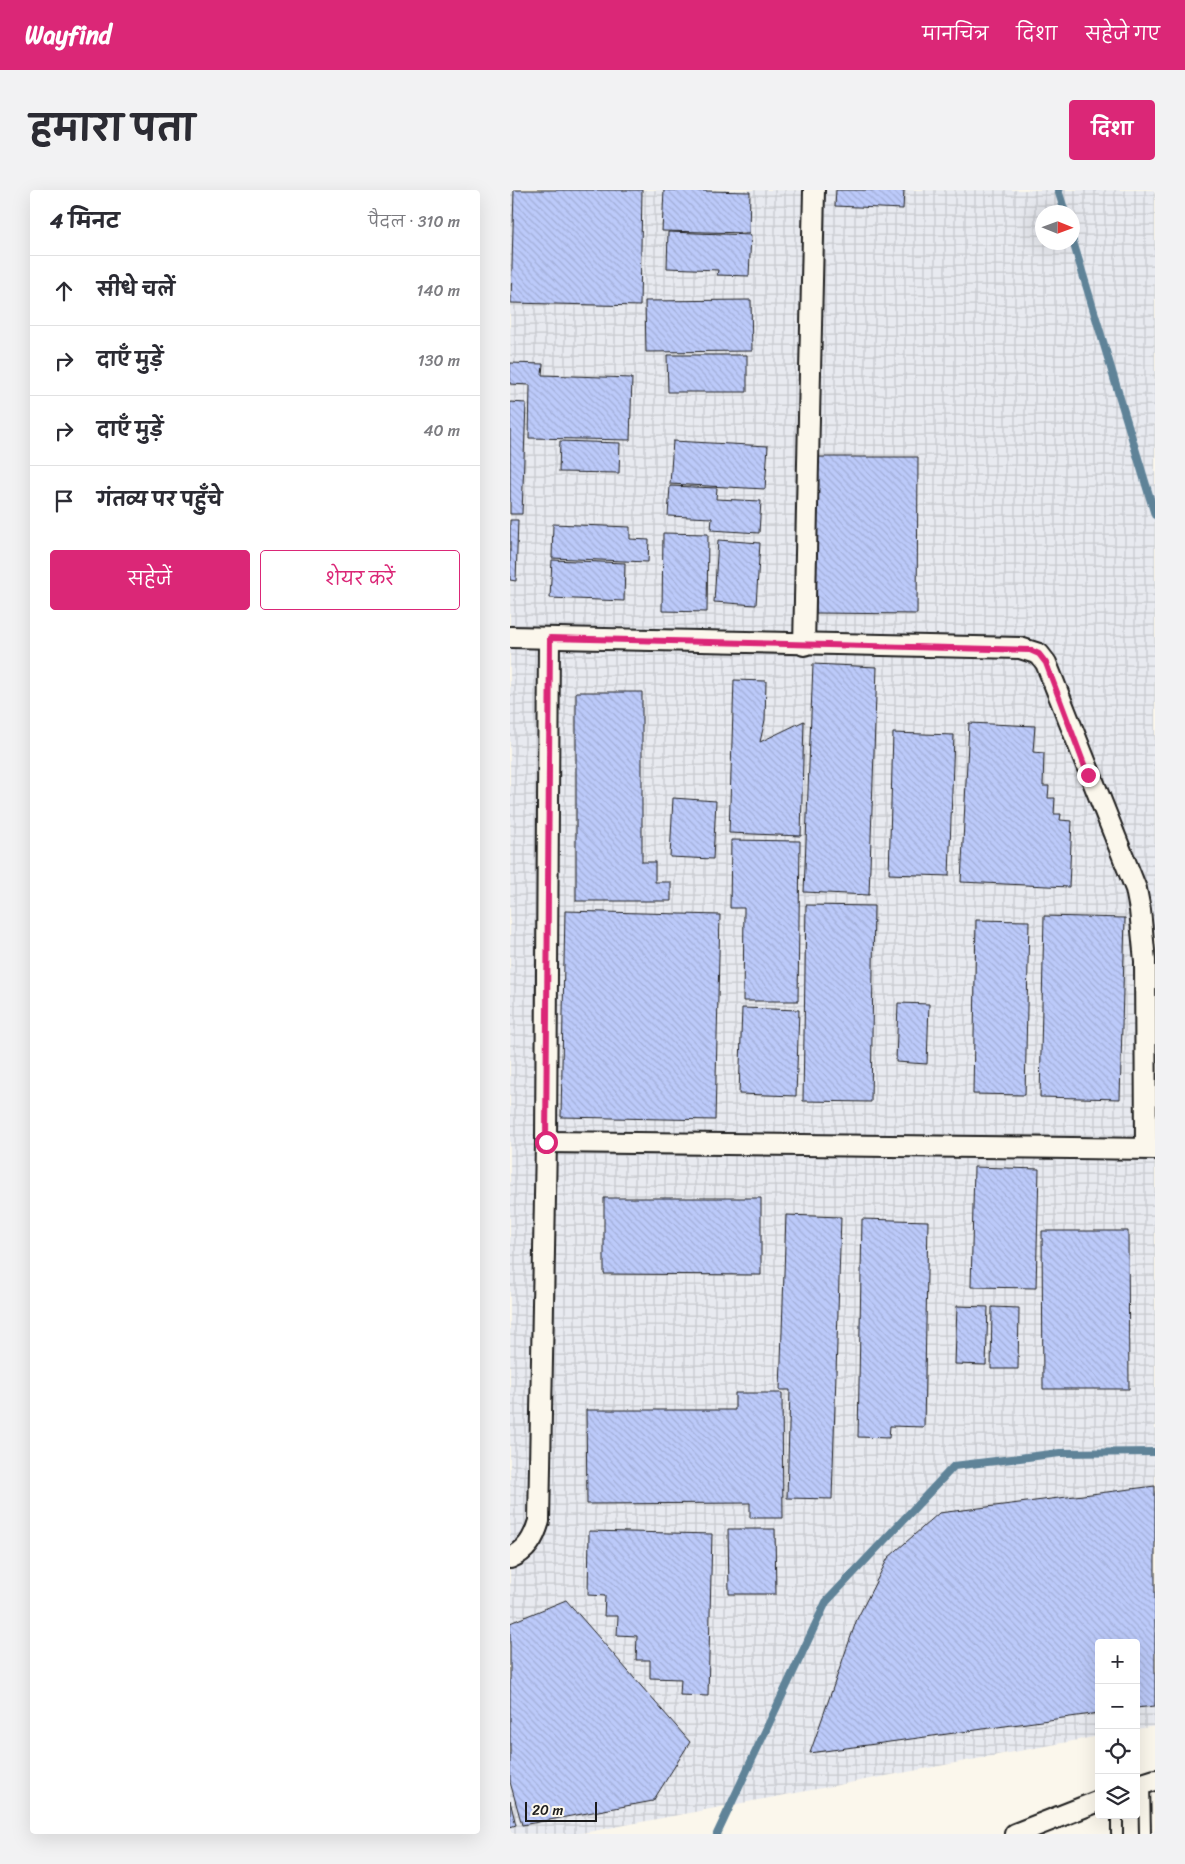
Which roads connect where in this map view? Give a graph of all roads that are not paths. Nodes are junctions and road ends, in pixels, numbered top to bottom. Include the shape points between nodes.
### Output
1 (814, 190) edge
2 (510, 637) edge
3 (550, 638) junction
4 (804, 645) junction
5 (546, 1142) junction
6 (1150, 1148) edge
7 (510, 1558) edge
8 (1145, 1782) edge
9 (1095, 1802) edge
10 (1116, 1819) edge
11 (1015, 1834) edge
12 (1117, 1834) edge
13 (1145, 1834) edge

1 - 4 street
2 - 3 street
3 - 4 street
3 - 5 street
4 - 6 street via 1020,648 1039,654 1046,663 1136,889 1145,961
5 - 6 street
5 - 7 street via 539,1520 524,1550
8 - 13 lane
9 - 11 street
10 - 12 lane

